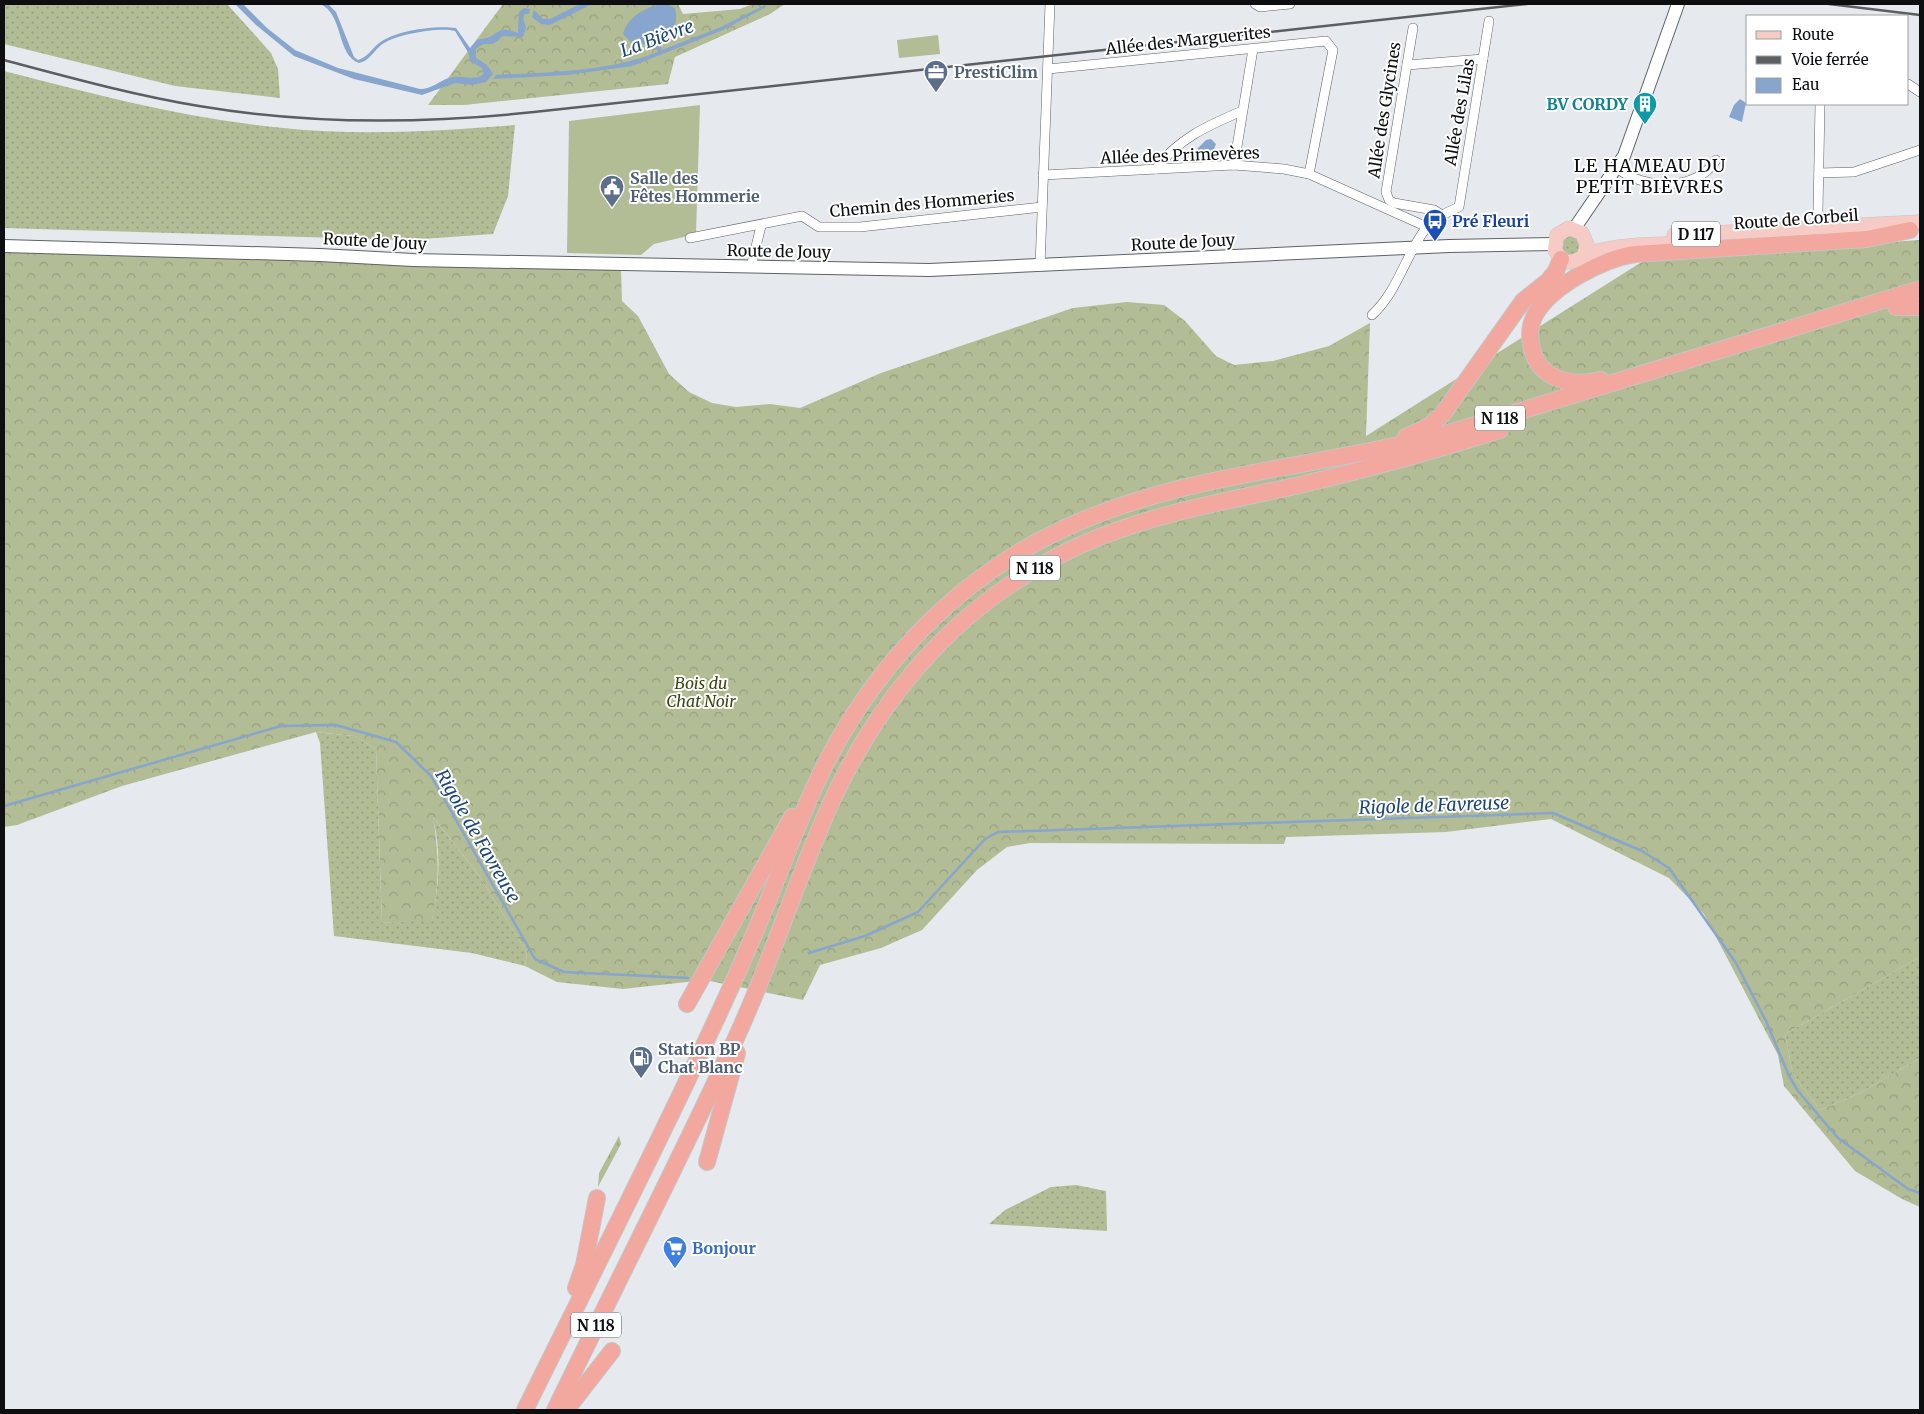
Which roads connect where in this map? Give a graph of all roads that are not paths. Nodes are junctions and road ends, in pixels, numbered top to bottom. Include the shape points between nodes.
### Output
1 (1050, 4) edge
2 (1255, 4) edge
3 (1290, 4) edge
4 (1678, 4) edge
5 (1489, 21) dead end
6 (1412, 28) dead end
7 (1252, 49) junction
8 (1483, 59) junction
9 (1407, 65) junction
10 (1048, 69) junction
11 (1909, 85) edge
12 (1920, 92) edge
13 (1820, 105) edge
14 (1242, 111) junction
15 (1920, 150) edge
16 (1716, 160) dead end
17 (1234, 165) junction
18 (1617, 168) junction
19 (1156, 170) junction
20 (1819, 173) junction
21 (1309, 174) junction
22 (1043, 175) junction
23 (1042, 207) junction
24 (1818, 211) junction
25 (1442, 215) junction
26 (761, 226) junction
27 (1427, 227) junction
28 (1823, 228) junction
29 (1917, 228) edge
30 (1574, 229) junction
31 (1806, 233) junction
32 (690, 238) dead end
33 (1586, 240) junction
34 (4, 246) edge
35 (1415, 248) junction
36 (1557, 252) junction
37 (1584, 255) junction
38 (1040, 266) junction
39 (751, 267) junction
40 (1920, 289) edge
41 (1920, 300) edge
42 (1896, 307) junction
43 (1920, 307) edge
44 (1372, 315) dead end
45 (1617, 382) junction
46 (1383, 450) junction
47 (817, 781) junction
48 (687, 1004) dead end
49 (738, 1034) junction
50 (707, 1162) dead end
51 (596, 1198) dead end
52 (575, 1309) junction
53 (612, 1351) dead end
54 (525, 1410) edge
55 (555, 1410) edge
56 (566, 1410) edge

1 - 10 street
2 - 3 street via 1260,7
4 - 18 main road
5 - 8 street, Allée des Lilas
6 - 9 street, Allée des Glycines
7 - 10 street, Allée des Marguerites
7 - 14 street
7 - 21 street, Allée des Marguerites via 1323,40 1331,45
8 - 9 street
8 - 25 street, Allée des Lilas via 1459,207
9 - 25 street, Allée des Glycines via 1386,192 1389,200 1434,210
10 - 22 street
11 - 12 street
13 - 20 street
14 - 17 street
14 - 19 street via 1184,140
15 - 20 street via 1854,172
16 - 18 street via 1703,176 1671,184 1642,181
17 - 19 street, Allée des Primevères
17 - 21 street, Allée des Primevères
18 - 30 main road
19 - 22 street, Allée des Primevères
20 - 24 street
21 - 27 street, Allée des Primevères
22 - 23 street
23 - 26 street, Chemin des Hommeries via 860,227 819,227 802,216
23 - 38 street
24 - 28 street
24 - 31 street
25 - 27 street
26 - 32 street, Chemin des Hommeries
26 - 39 street
27 - 35 street
28 - 29 main road, Route de Corbeil / D 117
28 - 31 main road, Route de Corbeil / D 117
29 - 31 main road, Route de Corbeil / D 117
29 - 45 highway via 1867,239 1635,254 1598,265 1563,287 1535,314 1531,344 1536,360 1550,375 1572,382 1608,378
30 - 33 main road
30 - 36 main road via 1560,232
31 - 33 main road, Route de Corbeil / D 117 via 1644,236 1599,244
31 - 37 main road, Route de Corbeil / D 117 via 1636,245
33 - 37 main road
34 - 39 main road, Route de Jouy via 413,260
35 - 36 main road, Route de Jouy
35 - 38 main road, Route de Jouy
35 - 44 street via 1384,304
36 - 37 main road, Route de Corbeil via 1573,262
36 - 46 highway via 1556,271 1523,301 1442,415 1417,433 1389,443
38 - 39 main road, Route de Jouy via 929,270
40 - 45 highway, N 118
41 - 42 highway, N 118
42 - 43 highway
42 - 49 highway, N 118 via 1454,444 1335,477 1168,514 1091,540 1023,576 937,644 900,686 869,730 820,826
45 - 46 highway, N 118
46 - 47 highway, N 118 via 1175,490 1110,510 1036,542 979,580 923,627 891,663 854,714
47 - 48 highway via 803,795
47 - 52 highway, N 118 via 714,1024
49 - 50 highway via 737,1055
49 - 55 highway, N 118
51 - 52 highway via 584,1265 573,1296
52 - 54 highway, N 118
53 - 56 highway

